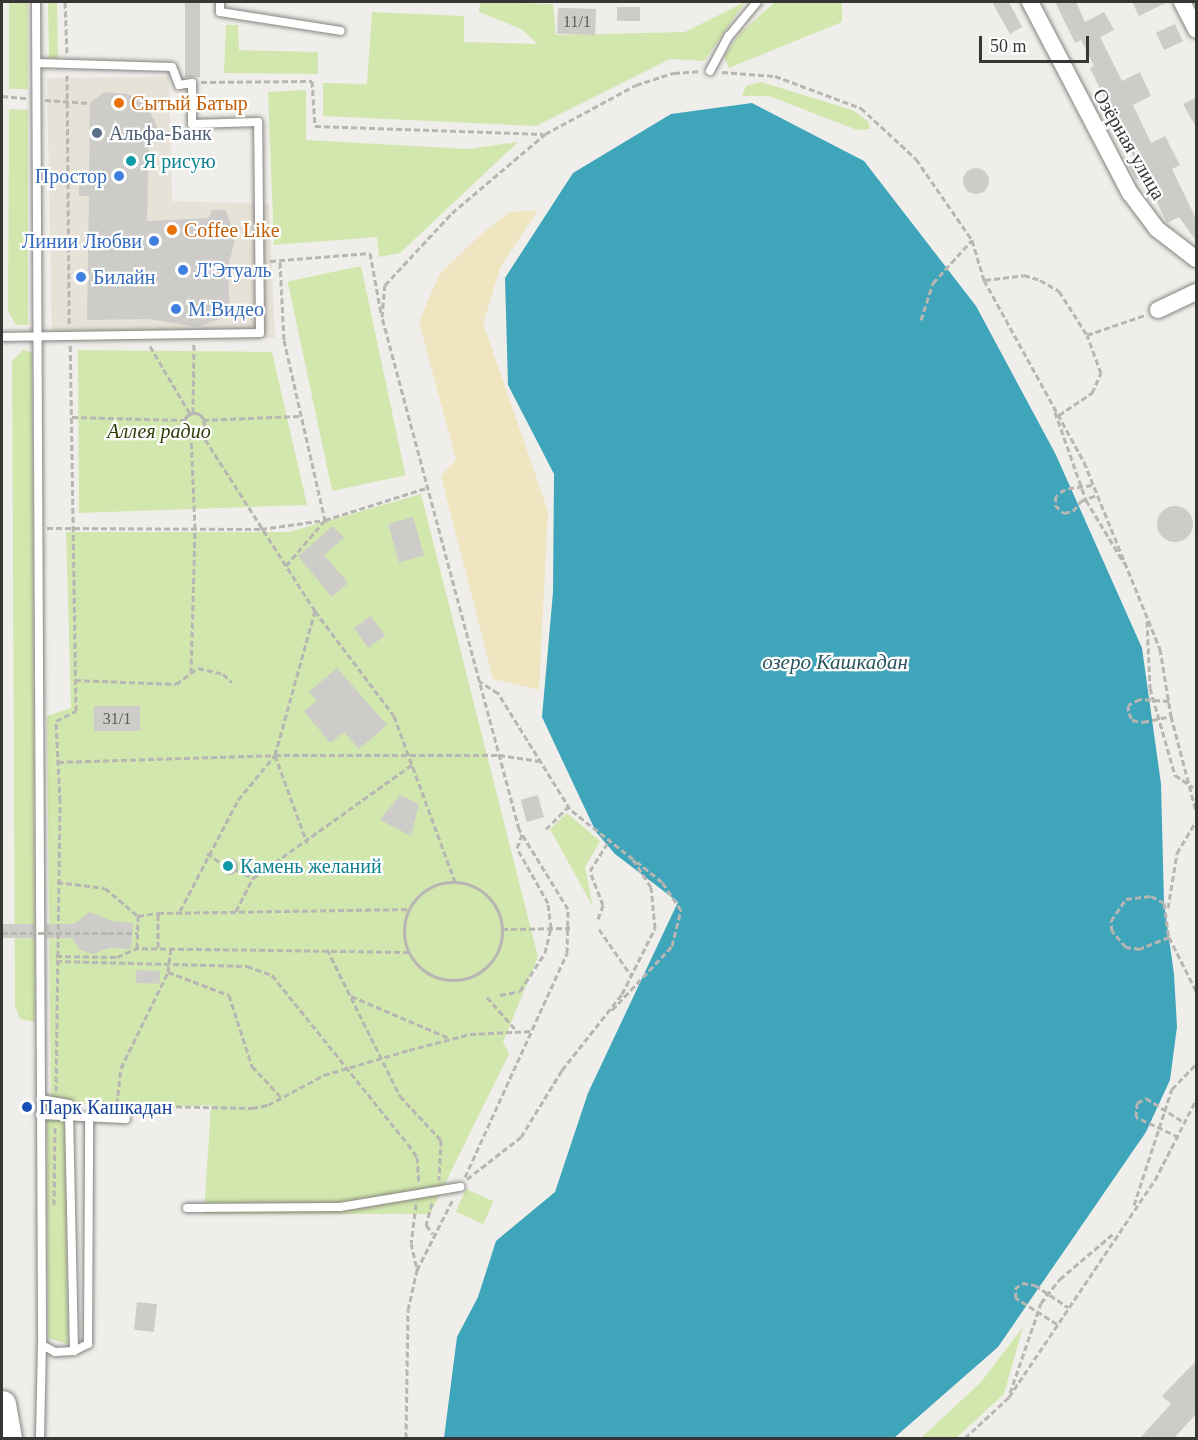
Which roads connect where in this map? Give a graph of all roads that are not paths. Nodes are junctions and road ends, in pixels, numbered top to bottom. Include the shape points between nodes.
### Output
1 (36, 2) edge
2 (220, 2) edge
3 (757, 2) edge
4 (1030, 2) edge
5 (1182, 2) edge
6 (1197, 30) edge
7 (341, 31) dead end
8 (37, 63) junction
9 (710, 71) road end
10 (1197, 259) edge
11 (1197, 292) edge
12 (1158, 310) road end
13 (2, 337) edge
14 (38, 337) junction
15 (40, 1099) junction
16 (40, 1115) junction
17 (69, 1116) junction
18 (88, 1118) junction
19 (126, 1119) dead end
20 (461, 1184) road end
21 (187, 1208) dead end
22 (42, 1344) junction
23 (74, 1351) junction
24 (2, 1404) edge
25 (8, 1438) edge
26 (40, 1438) edge

1 - 8 lane
2 - 7 lane via 220,12
3 - 9 lane via 729,36
4 - 10 street, Озёрная улица via 1130,193 1157,230
5 - 6 street
8 - 14 lane
8 - 14 lane via 172,67 179,85 192,82 192,124 258,122 260,260 260,333
11 - 12 street
13 - 14 lane
14 - 15 lane
15 - 16 lane
15 - 17 lane via 69,1104
16 - 17 lane
16 - 22 lane
17 - 18 lane
17 - 23 lane
18 - 19 lane
18 - 23 lane via 88,1344
20 - 21 lane via 416,1198 340,1207
22 - 23 lane via 55,1352
22 - 26 lane
24 - 25 main road

